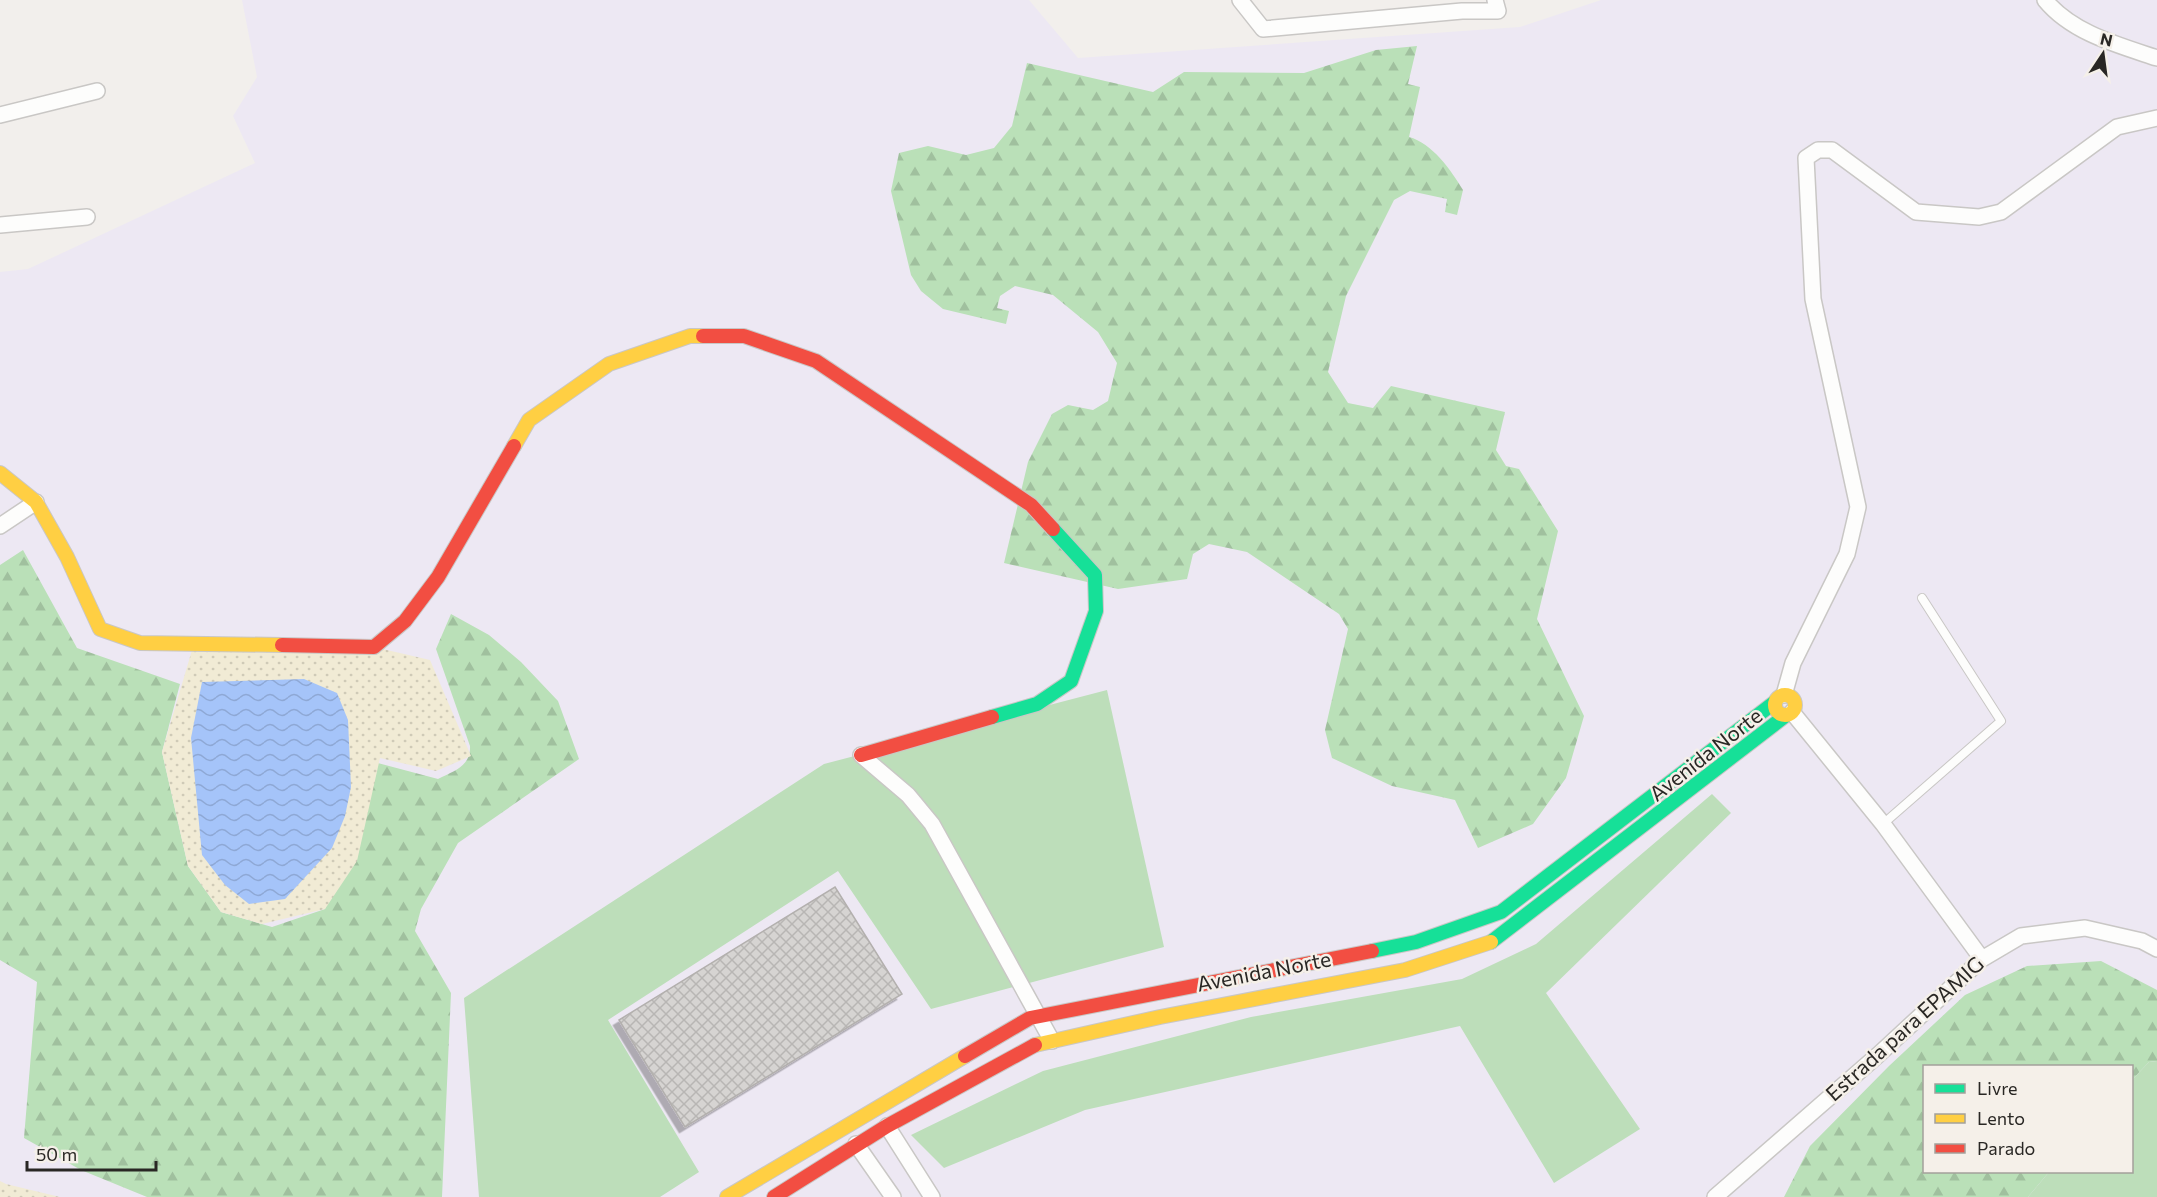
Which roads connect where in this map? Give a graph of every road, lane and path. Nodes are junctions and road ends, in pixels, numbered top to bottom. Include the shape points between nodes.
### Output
1 (1240, 0) edge
2 (1495, 0) edge
3 (2045, 0) edge
4 (1461, 6) edge
5 (2157, 58) edge
6 (98, 91) dead end
7 (0, 115) edge
8 (2157, 118) edge
9 (87, 217) dead end
10 (0, 225) edge
11 (0, 473) edge
12 (36, 502) junction
13 (0, 526) edge
14 (1922, 598) dead end
15 (1779, 698) junction
16 (1788, 714) junction
17 (861, 755) joint
18 (1882, 824) junction
19 (2157, 949) edge
20 (1982, 959) junction
21 (1038, 1016) junction
22 (1052, 1041) junction
23 (887, 1126) junction
24 (856, 1144) junction
25 (727, 1197) edge
26 (774, 1197) edge
27 (893, 1197) edge
28 (932, 1197) edge
29 (1715, 1197) edge

1 - 4 street via 1263,29
2 - 4 street via 1498,11
3 - 5 street via 2053,10 2100,39
6 - 7 street
8 - 15 street via 2118,127 2001,212 1980,217 1916,212 1832,150 1818,150 1806,158 1813,300 1858,507 1847,554
9 - 10 street
11 - 12 street
12 - 13 street
12 - 17 street via 67,556 100,629 140,643 374,646 405,621 438,578 529,420 609,364 690,336 744,336 816,361 1031,505 1095,574 1096,611 1071,681 1037,704
14 - 18 lane via 2001,721
15 - 16 street via 1776,712
15 - 21 street, Avenida Norte via 1501,912 1416,942
16 - 18 street
16 - 22 street, Avenida Norte via 1496,940 1405,970
17 - 21 street via 908,795 932,824
18 - 20 street
19 - 20 street, Estrada para EPAMIG via 2142,941 2085,928 2021,936
20 - 29 street, Estrada para EPAMIG
21 - 22 street
21 - 25 street, Avenida Norte
22 - 23 street, Avenida Norte via 1031,1046
23 - 24 street, Avenida Norte
23 - 28 street
24 - 26 street, Avenida Norte
24 - 27 street

